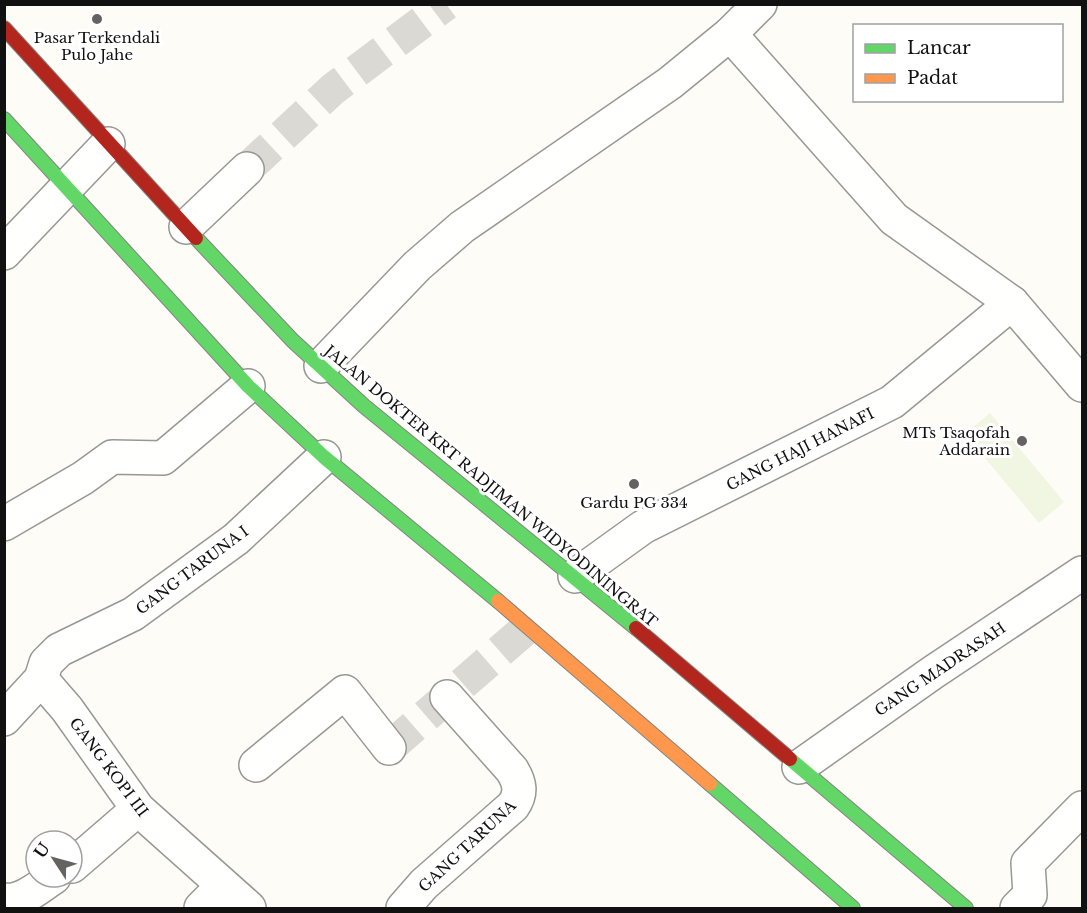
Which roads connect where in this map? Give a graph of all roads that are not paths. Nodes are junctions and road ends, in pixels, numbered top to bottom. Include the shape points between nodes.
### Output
1 (760, 4) edge
2 (4, 28) edge
3 (730, 34) junction
4 (4, 118) edge
5 (108, 144) junction
6 (247, 169) tunnel mouth
7 (65, 188) junction
8 (186, 227) junction
9 (4, 253) edge
10 (1012, 303) junction
11 (321, 366) junction
12 (1083, 385) edge
13 (248, 386) junction
14 (324, 457) junction
15 (4, 524) edge
16 (1083, 573) edge
17 (575, 576) junction
18 (44, 671) junction
19 (447, 697) dead end
20 (4, 719) edge
21 (389, 748) dead end
22 (256, 765) dead end
23 (799, 767) junction
24 (1083, 808) edge
25 (138, 809) junction
26 (84, 856) edge
27 (36, 889) edge
28 (211, 898) edge
29 (4, 900) edge
30 (249, 909) edge
31 (403, 909) edge
32 (853, 909) edge
33 (966, 909) edge
34 (1017, 909) edge

1 - 3 street
2 - 5 main road, JALAN DOKTER KRT RADJIMAN WIDYODININGRAT
3 - 10 street via 894,219
3 - 11 street via 670,83 462,228 417,266
4 - 7 main road
5 - 7 street
5 - 8 main road, JALAN DOKTER KRT RADJIMAN WIDYODININGRAT
6 - 8 street
7 - 9 street
7 - 13 main road
8 - 11 main road, JALAN DOKTER KRT RADJIMAN WIDYODININGRAT
10 - 12 street
10 - 17 street, GANG HAJI HANAFI via 892,402 644,527
11 - 17 main road, JALAN DOKTER KRT RADJIMAN WIDYODININGRAT via 364,406
13 - 14 main road
13 - 15 street via 163,458 112,457
14 - 18 street, GANG TARUNA I via 236,539 133,614 59,650
14 - 32 main road via 529,626
16 - 23 street, GANG MADRASAH
17 - 23 main road, JALAN DOKTER KRT RADJIMAN WIDYODININGRAT
18 - 20 street, GANG TARUNA I
18 - 25 street, GANG KOPI III
19 - 31 street, GANG TARUNA via 512,770 519,782 519,792 513,806 424,884
21 - 22 street via 345,692
23 - 33 main road, JALAN DOKTER KRT RADJIMAN WIDYODININGRAT
24 - 34 street via 1028,864 1030,895
25 - 26 street
25 - 28 street, GANG KOPI III
27 - 29 street via 12,902
28 - 30 street, GANG KOPI III

